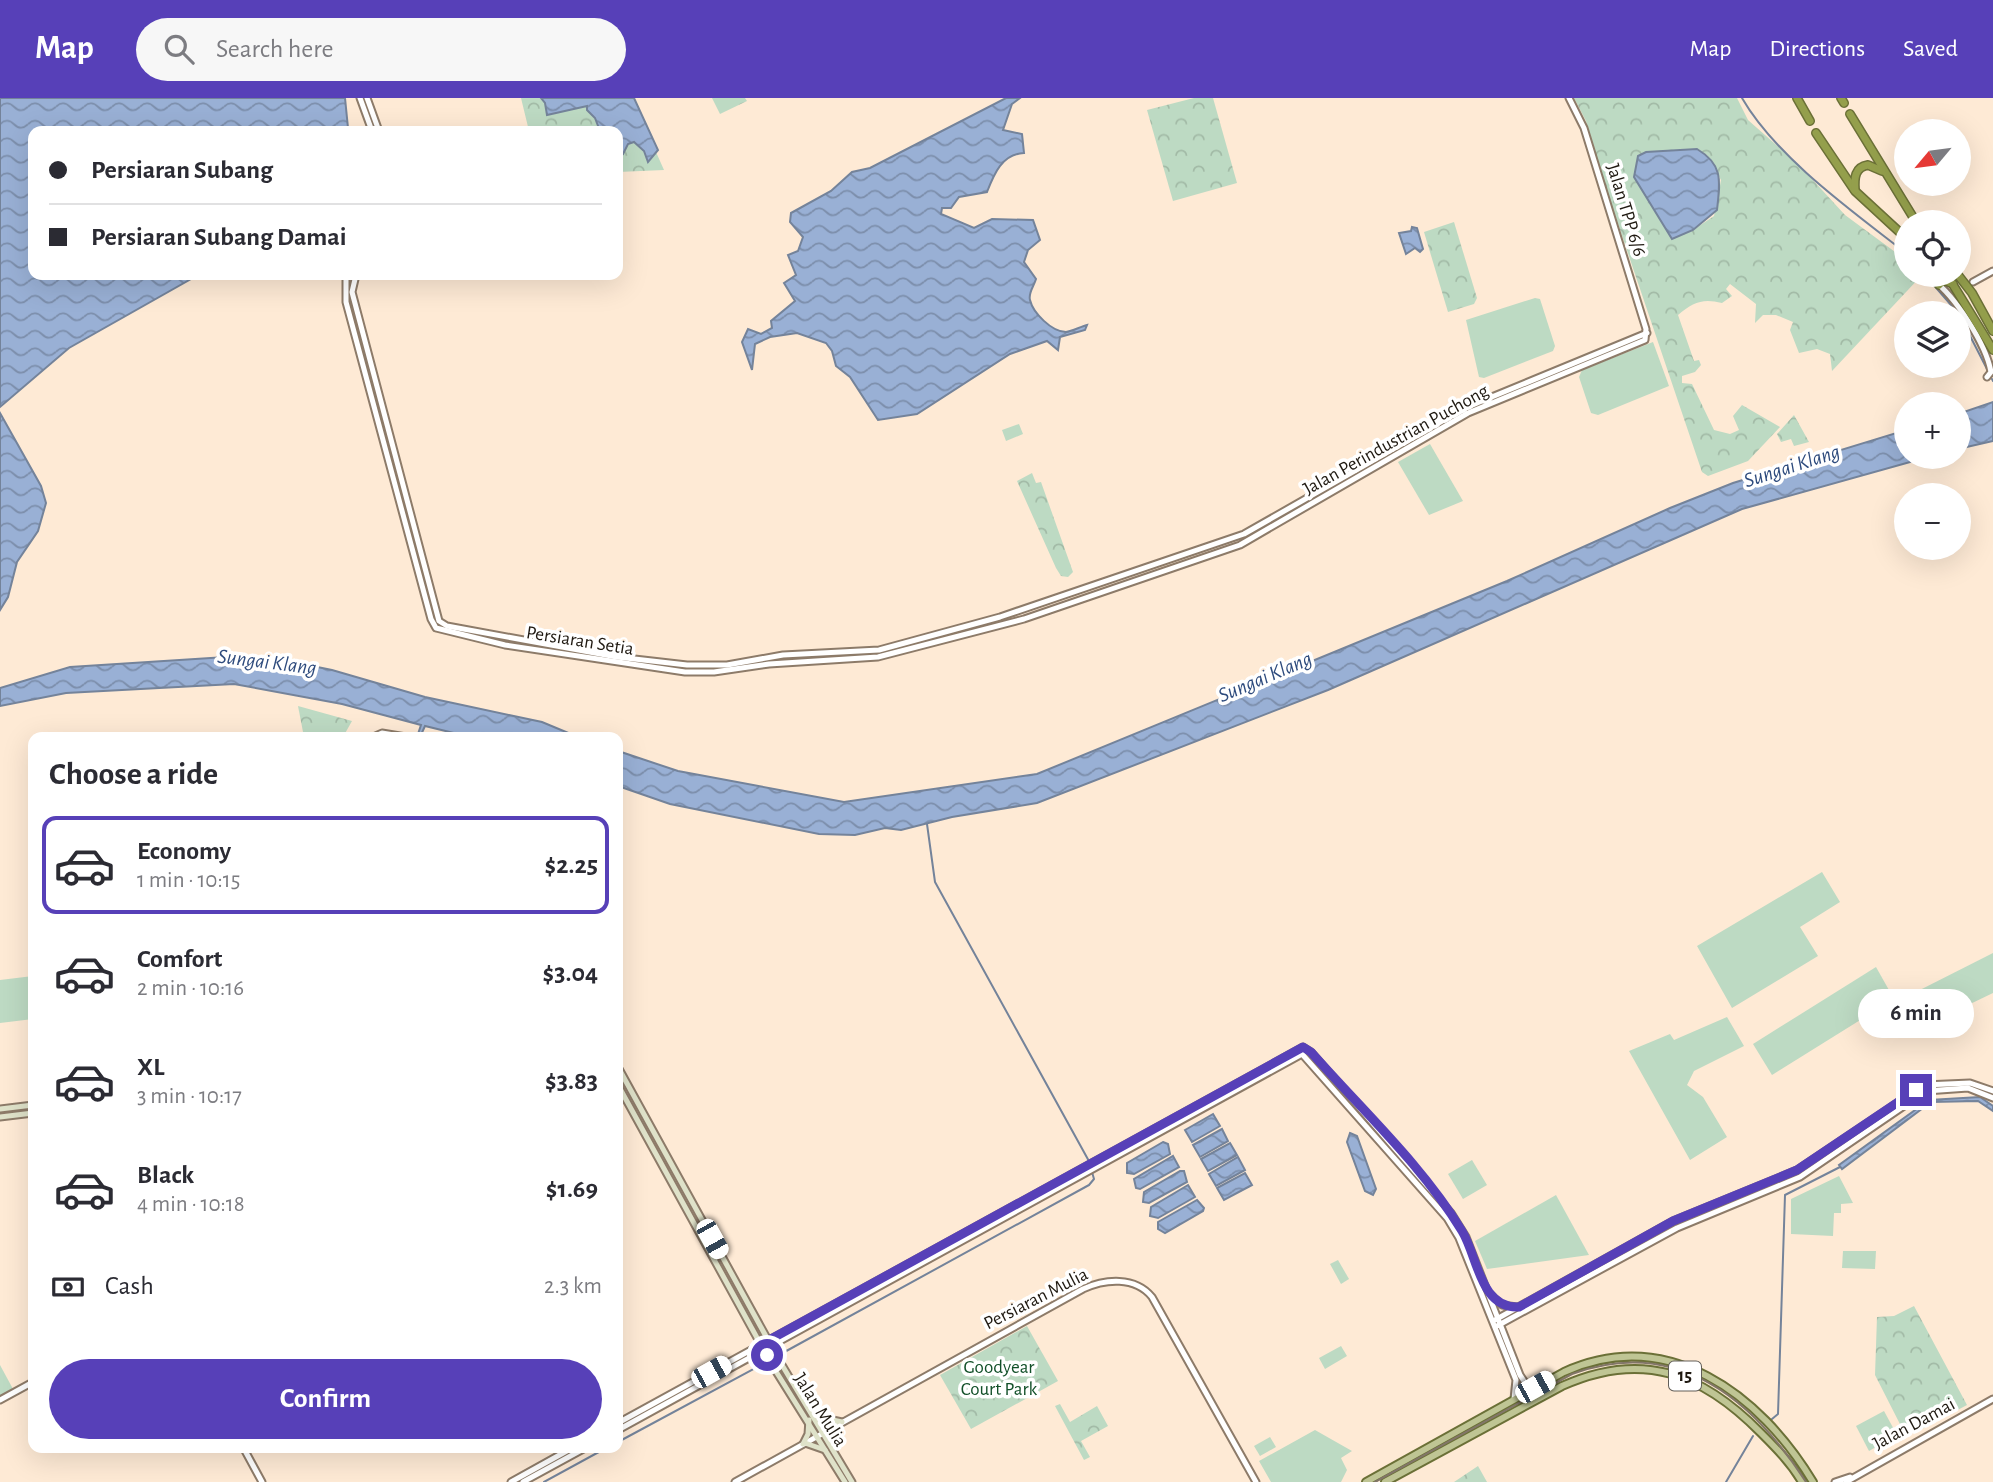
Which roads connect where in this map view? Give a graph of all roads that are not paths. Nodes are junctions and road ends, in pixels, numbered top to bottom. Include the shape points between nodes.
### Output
1 (360, 98) edge
2 (368, 98) edge
3 (1569, 98) edge
4 (1797, 98) edge
5 (1850, 114) dead end
6 (1810, 121) dead end
7 (370, 126) edge
8 (377, 126) edge
9 (1816, 133) dead end
10 (1883, 171) junction
11 (1856, 191) junction
12 (1908, 210) edge
13 (1894, 227) edge
14 (1993, 271) edge
15 (346, 280) edge
16 (355, 280) edge
17 (1973, 282) joint
18 (1942, 287) edge
19 (1958, 287) edge
20 (1967, 287) edge
21 (1972, 293) junction
22 (1982, 320) junction
23 (1993, 331) edge
24 (1647, 333) junction
25 (1993, 350) edge
26 (1991, 365) edge
27 (1990, 376) edge
28 (378, 386) junction
29 (368, 389) junction
30 (1075, 592) joint
31 (1078, 600) joint
32 (437, 624) junction
33 (623, 1076) edge
34 (1993, 1091) edge
35 (623, 1094) edge
36 (1993, 1098) edge
37 (28, 1106) edge
38 (0, 1109) edge
39 (28, 1114) edge
40 (0, 1117) edge
41 (1100, 1162) junction
42 (1437, 1194) junction
43 (1431, 1199) junction
44 (1486, 1289) junction
45 (1519, 1307) junction
46 (1517, 1315) junction
47 (1496, 1323) junction
48 (1506, 1341) junction
49 (771, 1346) junction
50 (764, 1350) junction
51 (28, 1385) edge
52 (1535, 1387) junction
53 (1514, 1399) junction
54 (1993, 1399) edge
55 (0, 1400) edge
56 (811, 1417) junction
57 (623, 1420) edge
58 (840, 1423) junction
59 (623, 1427) edge
60 (821, 1434) junction
61 (804, 1443) junction
62 (832, 1452) junction
63 (246, 1453) edge
64 (563, 1453) edge
65 (576, 1453) edge
66 (1848, 1480) edge
67 (262, 1482) edge
68 (511, 1482) edge
69 (523, 1482) edge
70 (735, 1482) edge
71 (845, 1482) edge
72 (852, 1482) edge
73 (1256, 1482) edge
74 (1366, 1482) edge
75 (1385, 1482) edge
76 (1802, 1482) edge
77 (1813, 1482) edge
78 (1835, 1482) edge

1 - 7 street
2 - 8 street
3 - 24 street, Jalan TPP 6/6 via 1584,128
4 - 6 highway
5 - 10 highway
9 - 11 highway
10 - 11 highway via 1868,165 1860,168 1855,175
10 - 12 highway
11 - 13 highway
14 - 17 street
15 - 29 street via 346,302
16 - 28 street via 352,292
17 - 21 street
18 - 26 street via 1958,305
19 - 22 highway
20 - 21 highway
21 - 22 highway
22 - 23 highway
22 - 25 highway
24 - 30 street, Jalan Perindustrian Puchong via 1465,408 1244,534
24 - 31 street, Jalan Perindustrian Puchong via 1645,340 1468,414 1240,545
26 - 27 street
28 - 29 street
28 - 32 street
29 - 32 street
30 - 32 street, Persiaran Setia via 879,650 783,655 709,666 617,657
31 - 32 street, Persiaran Setia via 878,657 714,672 662,670 574,657 445,632
33 - 49 main road, Jalan Mulia
34 - 45 street via 1970,1083 1924,1086 1797,1170 1673,1221
35 - 50 main road, Jalan Mulia
36 - 46 street via 1968,1088 1926,1091 1800,1177 1677,1228
37 - 38 main road
39 - 40 main road
41 - 42 street via 1303,1047
41 - 43 street via 1302,1054
41 - 49 street
42 - 43 street
42 - 44 street via 1466,1237
43 - 47 street via 1459,1238
44 - 45 street via 1502,1305
44 - 47 street
45 - 47 street
46 - 47 street
46 - 48 street via 1507,1326
47 - 48 street
47 - 53 street via 1516,1380
48 - 52 street via 1524,1382
49 - 50 street
49 - 56 main road, Jalan Mulia
50 - 56 main road, Jalan Mulia
50 - 57 street
50 - 59 street
51 - 55 street
52 - 53 main road, 15
52 - 77 main road, 15 via 1603,1358 1632,1355 1679,1363 1733,1392 1789,1447
53 - 74 main road
54 - 66 street, Jalan Damai
56 - 58 main road
56 - 60 main road, Jalan Mulia
56 - 61 main road
58 - 60 street, Persiaran Mulia
58 - 62 main road
58 - 73 street, Persiaran Mulia via 1083,1289 1126,1282 1152,1297
60 - 61 street, Persiaran Mulia
60 - 62 main road, Jalan Mulia
61 - 62 main road
61 - 70 street, Persiaran Mulia
62 - 71 main road, Jalan Mulia
62 - 72 main road
63 - 67 street
64 - 68 street
65 - 69 street
66 - 78 street, Jalan Damai
75 - 76 main road, 15 via 1572,1381 1610,1370 1645,1369 1679,1375 1714,1391 1783,1455

